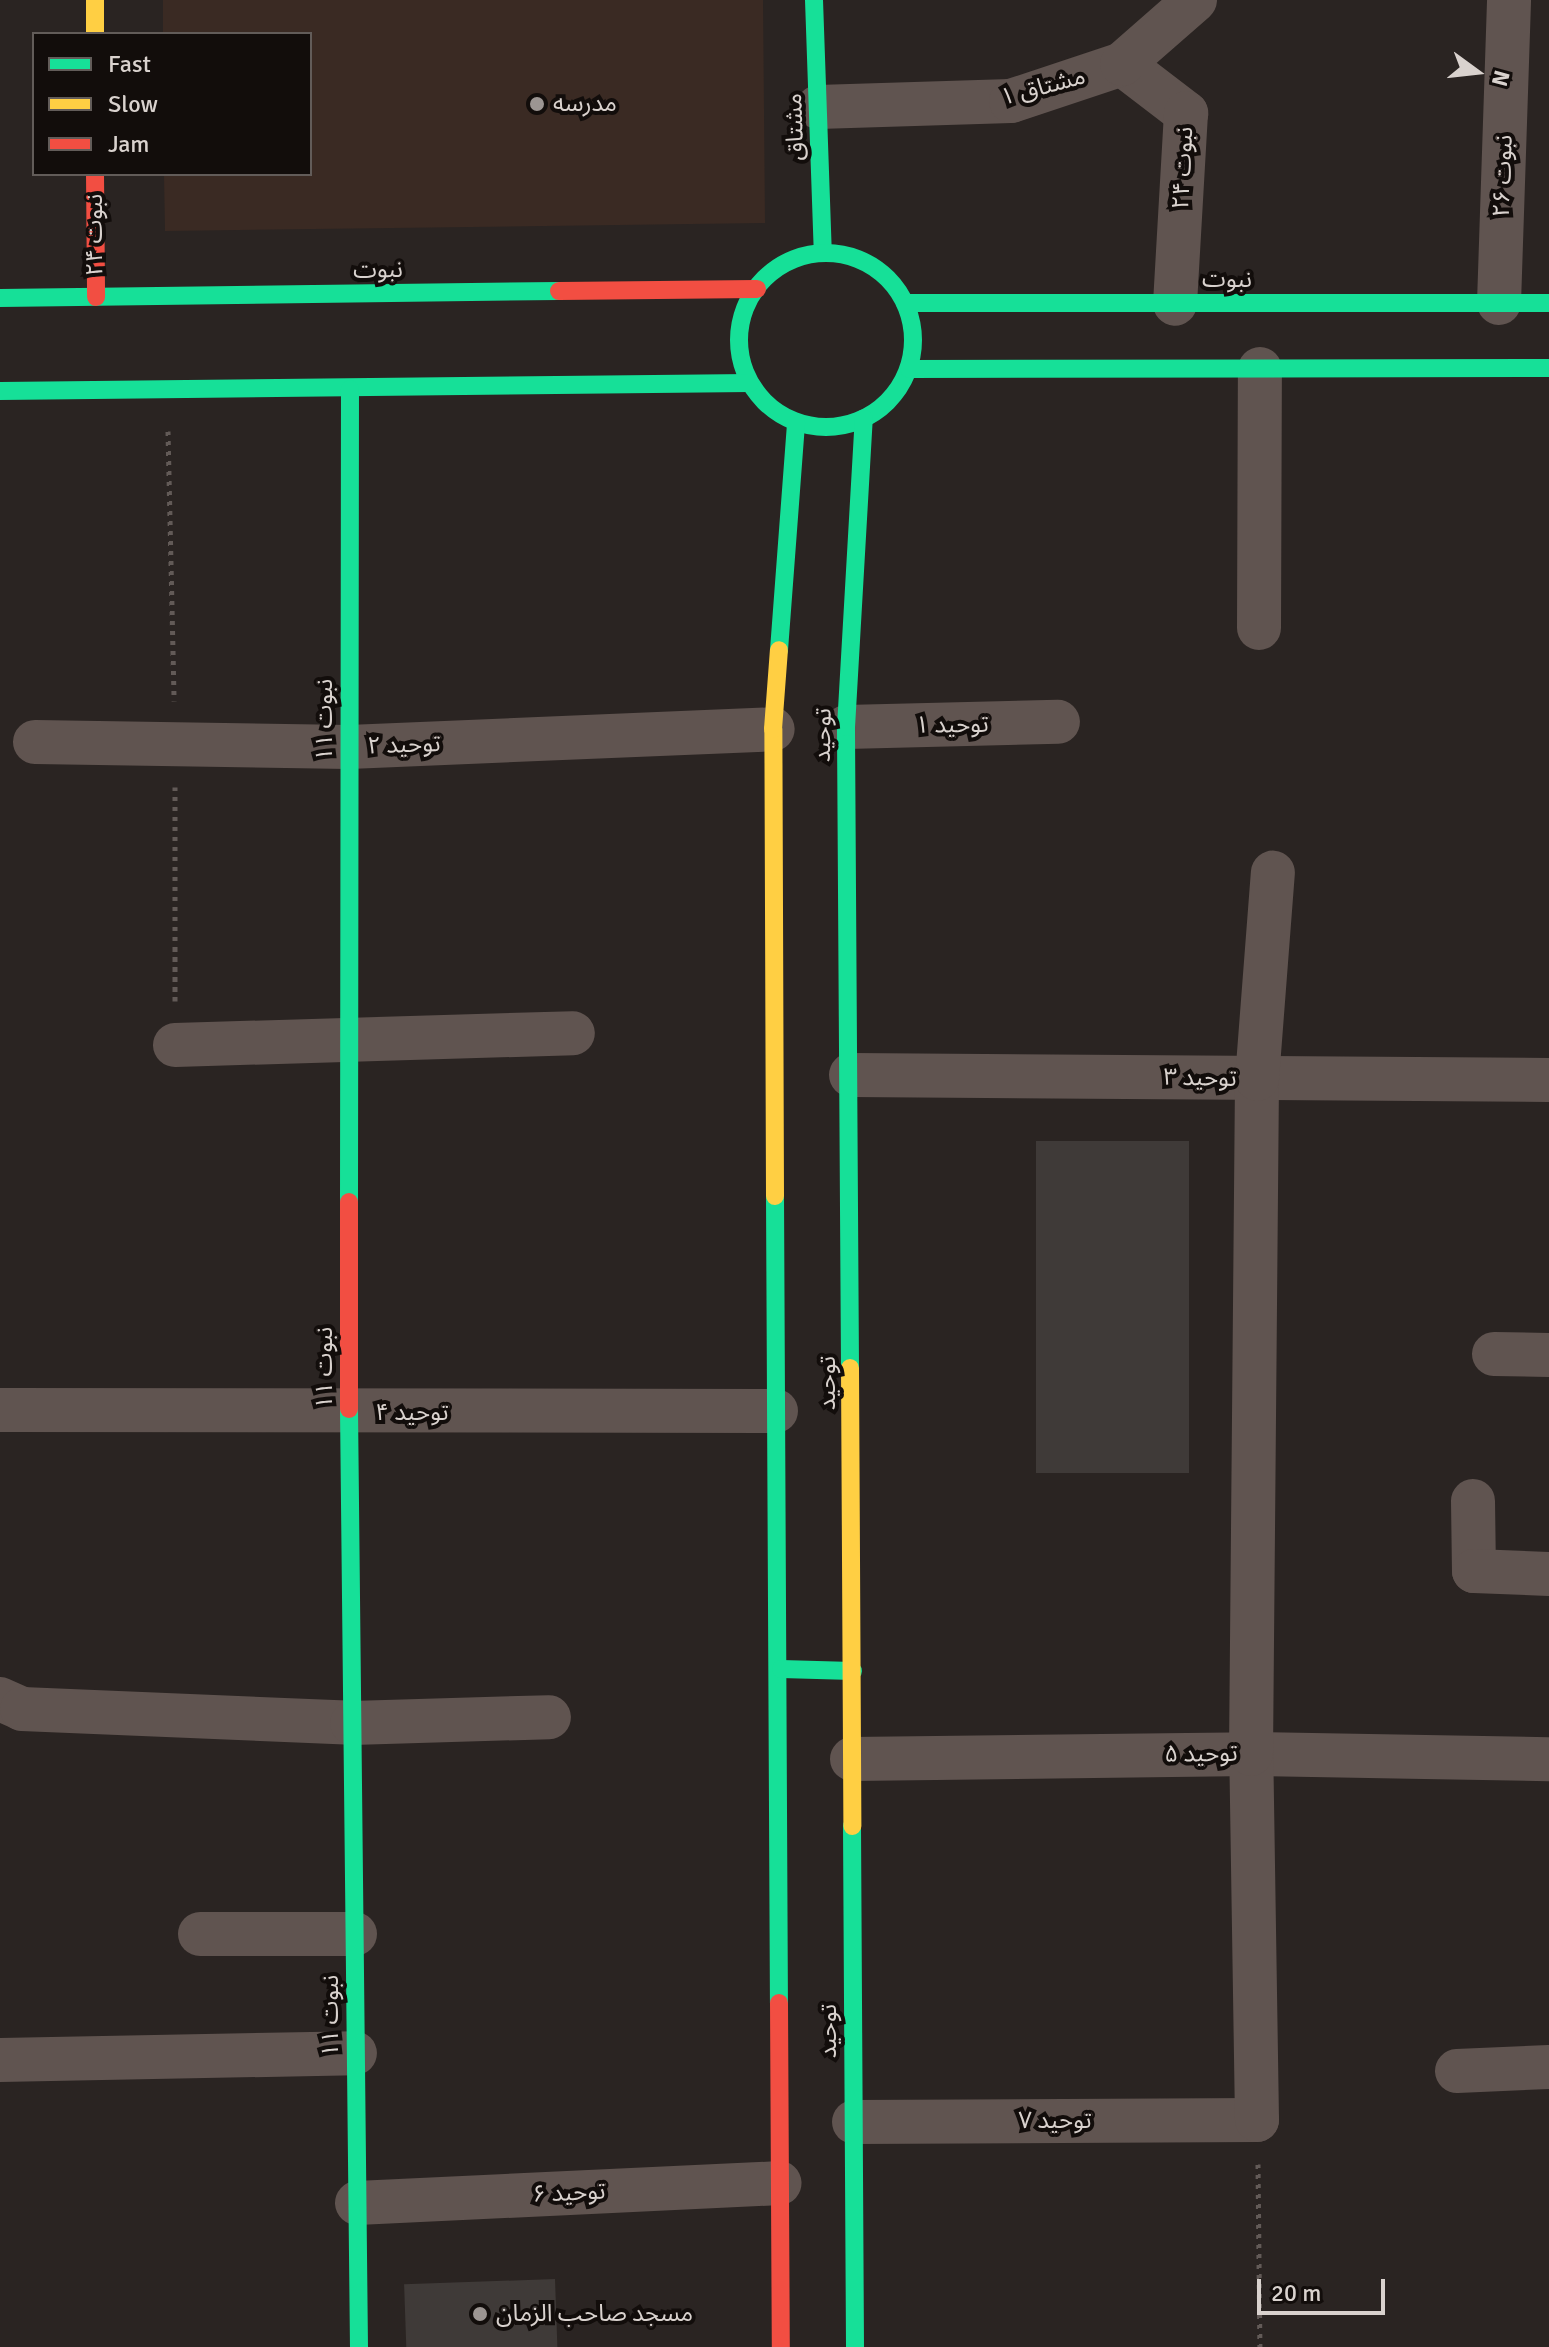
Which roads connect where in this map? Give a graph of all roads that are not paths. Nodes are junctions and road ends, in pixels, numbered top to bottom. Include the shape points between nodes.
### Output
1 (95, 0) edge
2 (814, 0) edge
3 (1195, 0) edge
4 (1509, 0) edge
5 (95, 32) edge
6 (1122, 64) junction
7 (818, 107) junction
8 (95, 176) edge
9 (823, 252) junction
10 (757, 289) junction
11 (96, 297) junction
12 (0, 298) edge
13 (905, 303) junction
14 (1499, 303) junction
15 (1549, 303) edge
16 (1175, 304) junction
17 (972, 345) dead end
18 (1549, 368) edge
19 (909, 369) junction
20 (1260, 369) junction
21 (973, 371) junction
22 (750, 383) junction
23 (350, 389) junction
24 (0, 391) edge
25 (864, 419) junction
26 (796, 423) junction
27 (1259, 628) dead end
28 (1058, 722) dead end
29 (846, 727) junction
30 (773, 729) junction
31 (35, 742) dead end
32 (349, 747) junction
33 (1273, 873) dead end
34 (573, 1033) dead end
35 (349, 1042) junction
36 (175, 1045) dead end
37 (851, 1075) junction
38 (1257, 1079) junction
39 (1549, 1080) edge
40 (1494, 1354) dead end
41 (1549, 1355) edge
42 (0, 1410) edge
43 (776, 1411) junction
44 (349, 1413) junction
45 (1473, 1501) dead end
46 (1549, 1574) edge
47 (781, 1669) junction
48 (853, 1671) junction
49 (0, 1699) edge
50 (549, 1717) dead end
51 (352, 1723) junction
52 (1251, 1754) junction
53 (852, 1759) junction
54 (1549, 1759) edge
55 (200, 1934) dead end
56 (355, 1934) junction
57 (355, 2053) junction
58 (0, 2060) edge
59 (1549, 2067) edge
60 (1457, 2071) dead end
61 (854, 2122) junction
62 (780, 2183) junction
63 (357, 2203) junction
64 (359, 2347) edge
65 (781, 2347) edge
66 (855, 2347) edge

1 - 5 street
2 - 7 street, مشتاق
3 - 6 street, مشتاق ۱
4 - 14 street, نبوت ۲۶
6 - 7 street, مشتاق ۱ via 1011,101
6 - 16 street, نبوت ۲۴ via 1186,113
7 - 9 street, مشتاق
8 - 11 street, نبوت ۲۴
9 - 10 street via 789,260
9 - 13 street via 856,257 876,269
10 - 11 street, نبوت
10 - 22 street via 744,309 738,342
11 - 12 street, نبوت
13 - 16 street, نبوت via 972,311
13 - 19 street via 913,336
14 - 15 street, نبوت
14 - 16 street, نبوت
17 - 21 street
18 - 20 street
19 - 21 street
19 - 25 street via 891,399
20 - 21 street
20 - 27 street
22 - 23 street
22 - 26 street via 766,405
23 - 24 street
23 - 32 street, نبوت ۱۱
25 - 26 street via 830,429
25 - 29 street, توحید
26 - 30 street, توحید
28 - 29 street, توحید ۱
29 - 37 street, توحید
30 - 32 street, توحید ۲
30 - 43 street, توحید
31 - 32 street, توحید ۲
32 - 35 street, نبوت ۱۱
33 - 38 street
34 - 35 street
35 - 36 street
35 - 44 street, نبوت ۱۱
37 - 38 street, توحید ۳
37 - 48 street, توحید
38 - 39 street, توحید ۳
38 - 52 street
40 - 41 street
42 - 44 street, توحید ۴
43 - 44 street, توحید ۴
43 - 47 street, توحید
44 - 51 street, نبوت ۱۱
45 - 46 street via 1474,1571
47 - 48 street
47 - 62 street, توحید
48 - 53 street, توحید
49 - 51 street via 22,1709
50 - 51 street
51 - 56 street, نبوت ۱۱
52 - 53 street, توحید ۵
52 - 54 street, توحید ۵
52 - 61 street, توحید ۷ via 1257,2120
53 - 61 street, توحید
55 - 56 street
56 - 57 street, نبوت ۱۱
57 - 58 street
57 - 63 street, نبوت ۱۱
59 - 60 street
61 - 66 street, توحید
62 - 63 street, توحید ۶
62 - 65 street, توحید
63 - 64 street, نبوت ۱۱

